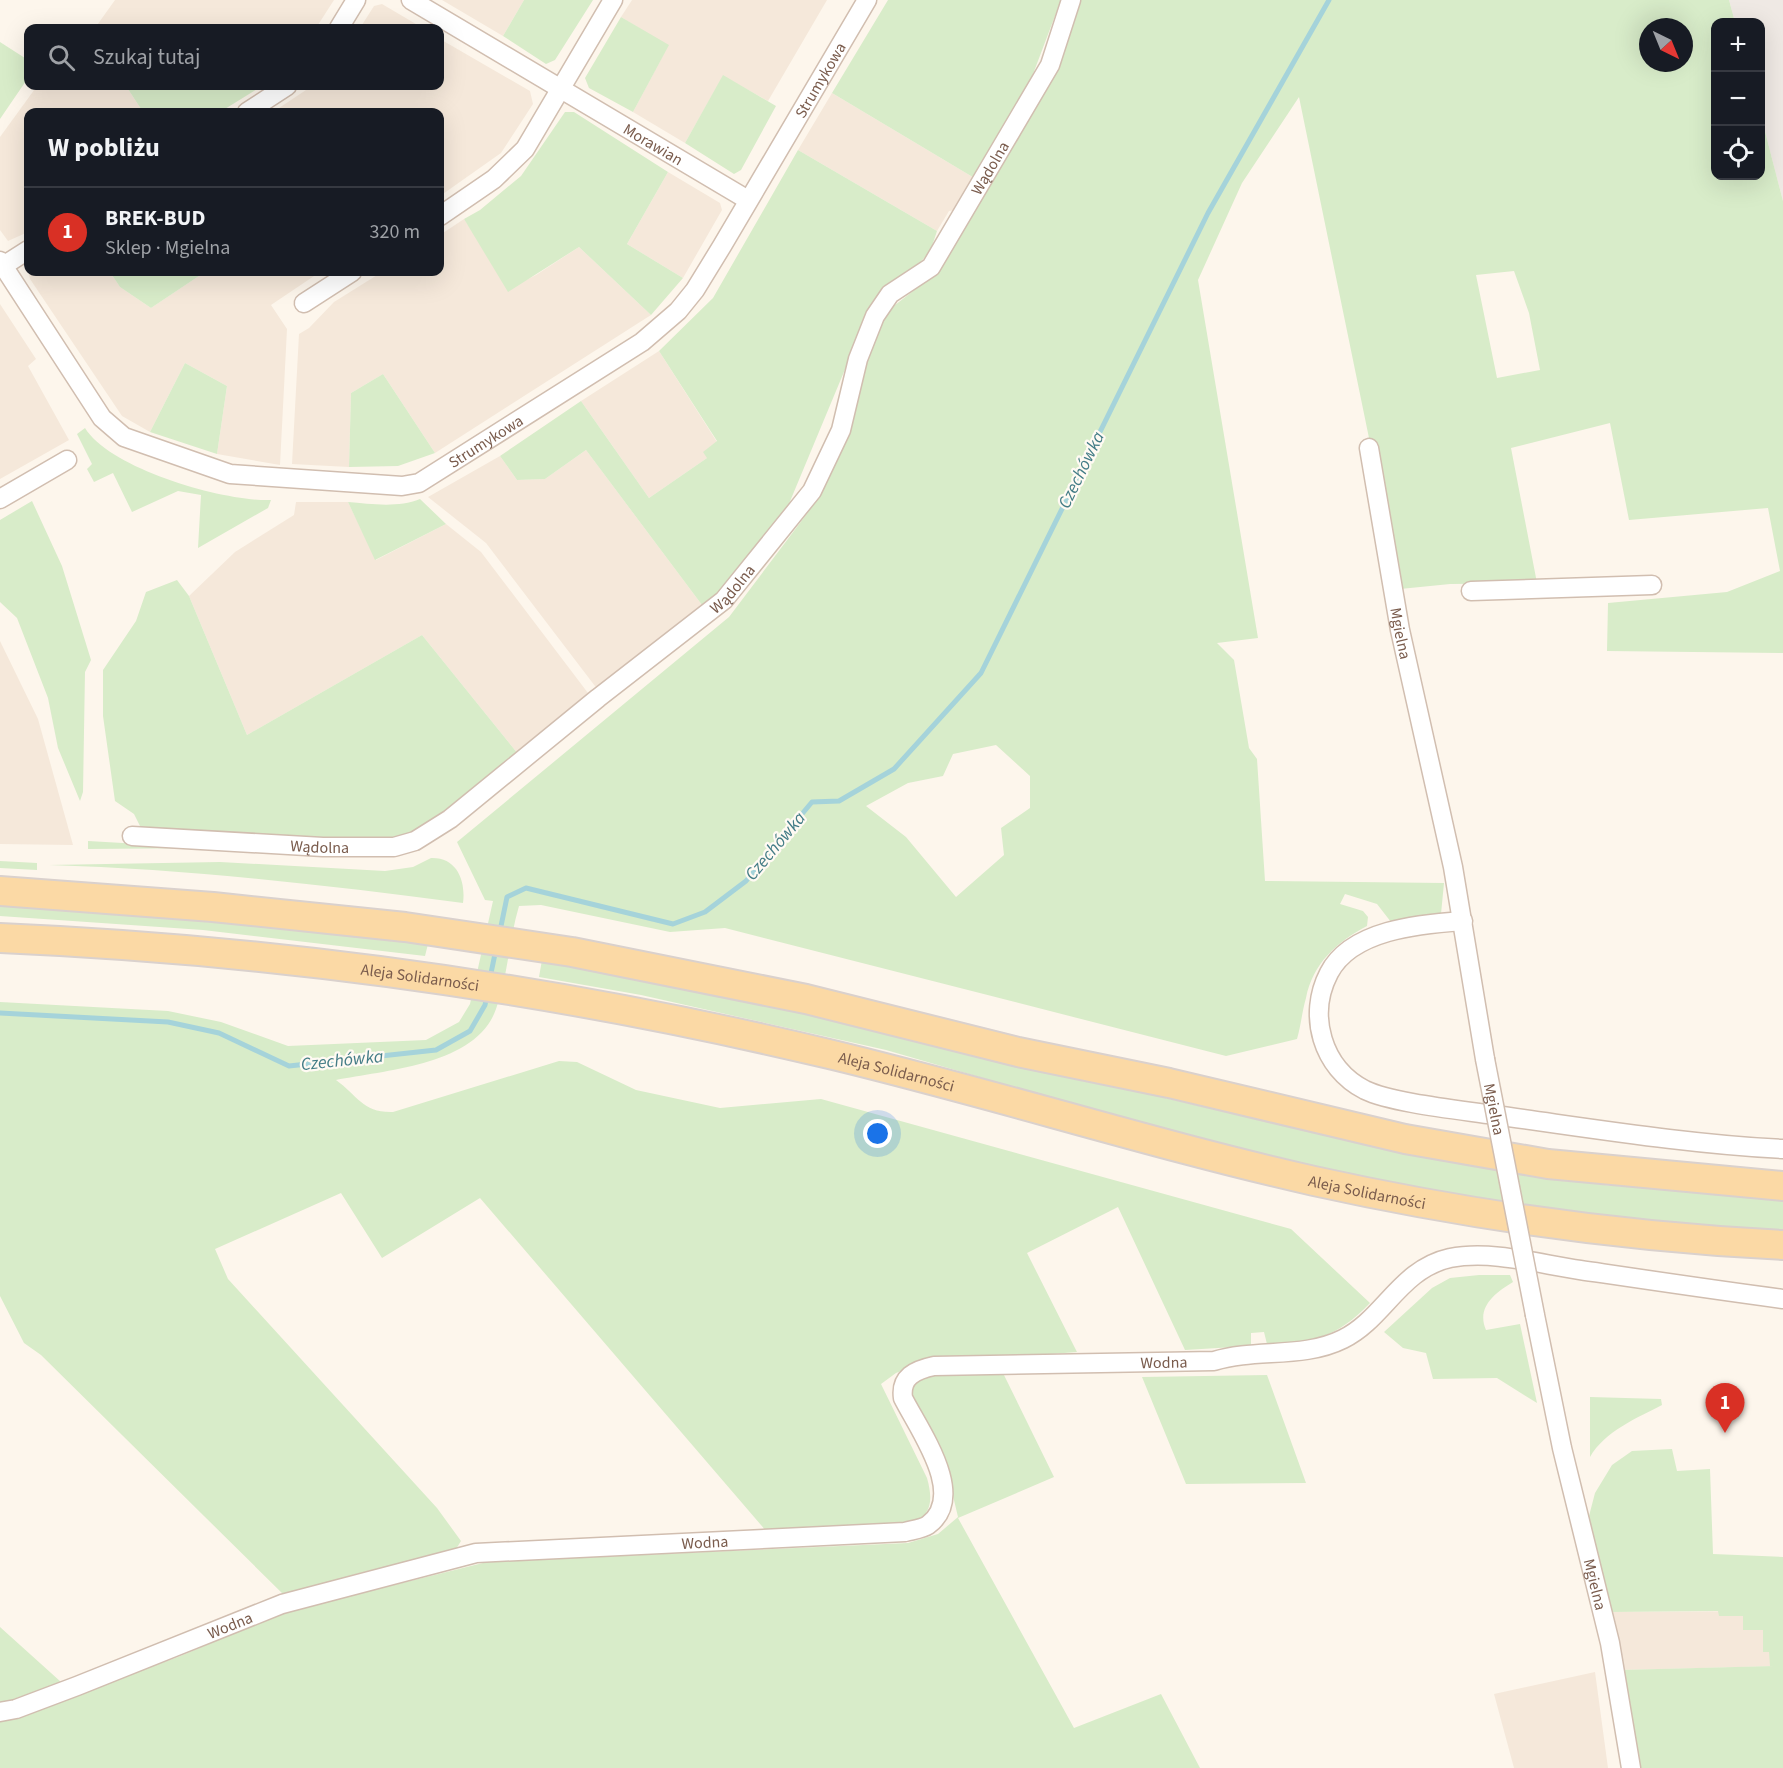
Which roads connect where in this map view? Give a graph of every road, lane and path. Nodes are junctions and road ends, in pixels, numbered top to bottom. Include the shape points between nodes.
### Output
1 (356, 0) edge
2 (411, 0) edge
3 (614, 0) edge
4 (867, 0) edge
5 (1071, 0) edge
6 (341, 24) edge
7 (560, 88) junction
8 (281, 90) edge
9 (253, 108) edge
10 (748, 200) junction
11 (444, 213) edge
12 (24, 252) edge
13 (1, 265) edge
14 (346, 276) edge
15 (304, 303) dead end
16 (1369, 448) dead end
17 (68, 460) dead end
18 (0, 500) edge
19 (1652, 585) dead end
20 (1471, 591) dead end
21 (132, 836) dead end
22 (0, 891) edge
23 (1463, 921) junction
24 (0, 938) edge
25 (1783, 1149) edge
26 (1783, 1186) edge
27 (1783, 1245) edge
28 (1783, 1299) edge
29 (0, 1712) edge
30 (1631, 1768) edge

1 - 6 street
2 - 7 street, Morawian
3 - 7 street
4 - 10 street, Strumykowa
5 - 21 street, Wądolna via 1050,65 931,267 890,294 875,316 858,359 841,430 812,491 724,600 450,819 415,841 394,847 323,847
7 - 10 street, Morawian
7 - 11 street via 515,160
8 - 9 street
10 - 13 street, Strumykowa via 695,290 660,328 437,473 419,483 402,486 230,474 124,437 102,418
12 - 13 street
14 - 15 street
16 - 23 street, Mgielna via 1400,630
17 - 18 street
19 - 20 street
22 - 26 main road via 405,927 572,952 795,996 1018,1052 1405,1139 1548,1164
23 - 25 street via 1377,935 1358,943 1331,969 1319,1001 1319,1029 1329,1055 1350,1081 1384,1096 1460,1110 1677,1140
23 - 30 street, Mgielna, bridge via 1534,1315 1610,1643
24 - 27 main road, Aleja Solidarności via 257,956 400,973 554,998 826,1053 1266,1169 1410,1200 1596,1229
28 - 29 street, Wodna via 1466,1256 1432,1263 1357,1330 1313,1349 1248,1353 1214,1361 922,1368 905,1379 902,1388 903,1398 944,1480 945,1496 939,1513 927,1525 905,1532 476,1552 282,1604 77,1686

